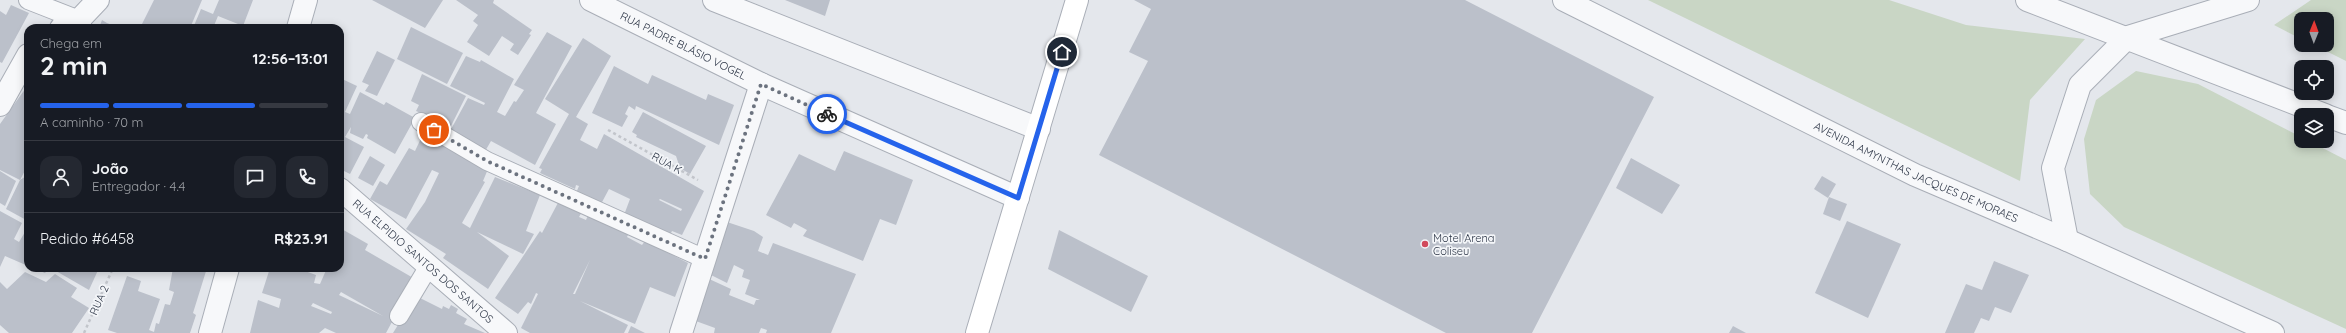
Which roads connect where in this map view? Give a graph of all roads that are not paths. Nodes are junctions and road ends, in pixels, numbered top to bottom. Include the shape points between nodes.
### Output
1 (28, 0) edge
2 (98, 0) edge
3 (306, 0) edge
4 (591, 0) edge
5 (714, 0) edge
6 (1077, 0) edge
7 (1564, 0) edge
8 (2027, 0) edge
9 (2248, 0) edge
10 (70, 24) edge
11 (76, 24) edge
12 (299, 24) edge
13 (2128, 37) junction
14 (24, 62) edge
15 (761, 84) junction
16 (0, 105) edge
17 (2308, 108) edge
18 (2334, 118) edge
19 (421, 122) dead end
20 (2346, 123) edge
21 (1039, 129) junction
22 (344, 193) edge
23 (1018, 198) junction
24 (2067, 240) junction
25 (705, 259) junction
26 (429, 266) junction
27 (227, 272) edge
28 (399, 316) dead end
29 (210, 333) edge
30 (506, 333) edge
31 (681, 333) edge
32 (977, 333) edge
33 (2273, 333) edge

1 - 10 lane
2 - 11 street
3 - 12 street
4 - 15 street, RUA PADRE BLÁSIO VOGEL
5 - 21 street
6 - 21 main road
7 - 24 street, AVENIDA AMYNTHAS JACQUES DE MORAES via 1915,175
8 - 13 street
9 - 13 street
13 - 17 street
13 - 24 street via 2080,85 2053,168
14 - 16 street
15 - 23 street, RUA PADRE BLÁSIO VOGEL
15 - 25 street
18 - 20 street
19 - 25 lane via 487,161
21 - 23 main road
22 - 26 street, RUA ELPIDIO SANTOS DOS SANTOS
23 - 32 main road
24 - 33 street, AVENIDA AMYNTHAS JACQUES DE MORAES
25 - 31 street
26 - 28 lane
26 - 30 street, RUA ELPIDIO SANTOS DOS SANTOS
27 - 29 street

